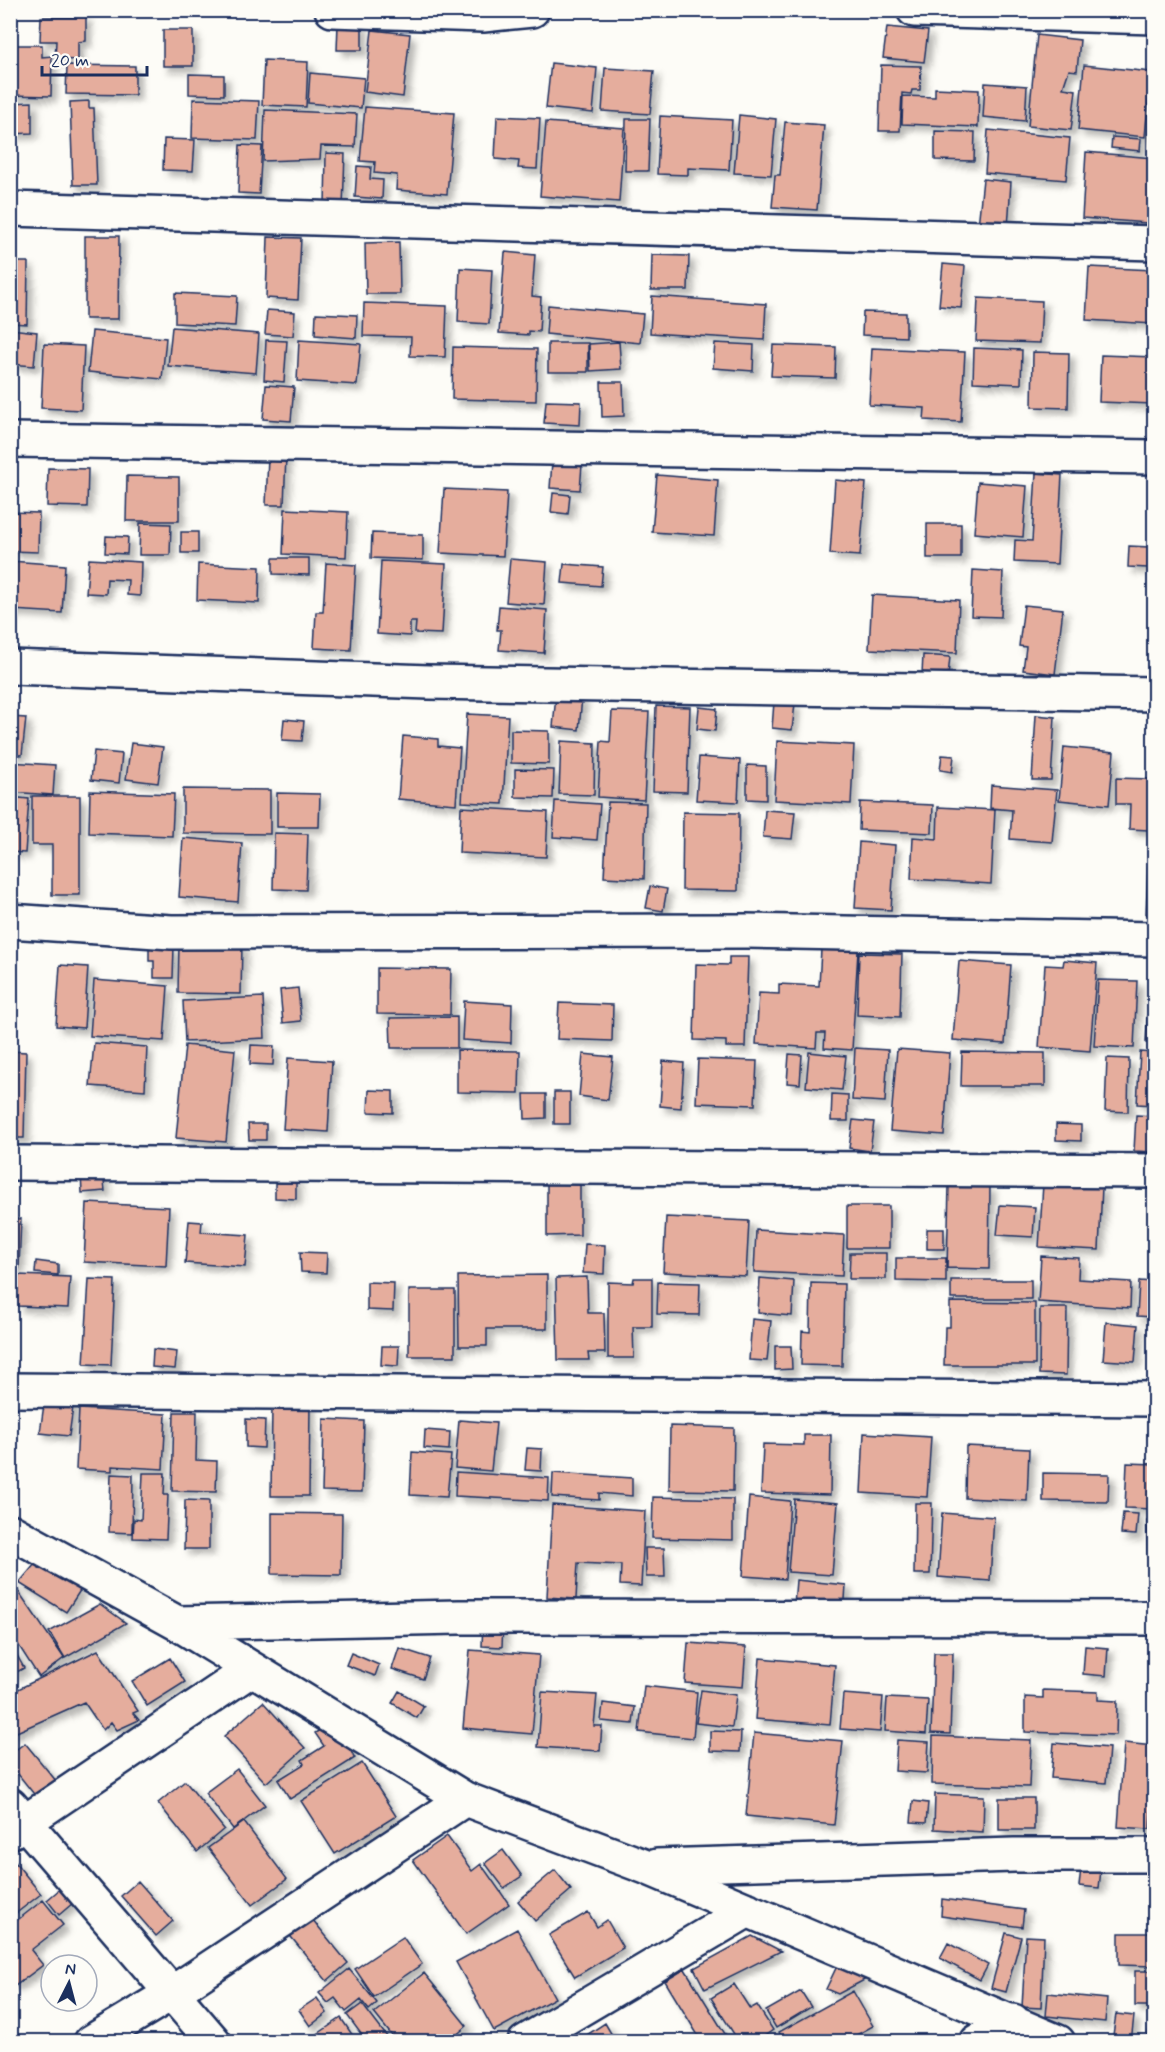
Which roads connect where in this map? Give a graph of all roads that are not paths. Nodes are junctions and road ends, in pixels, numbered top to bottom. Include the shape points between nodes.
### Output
1 (332, 10) edge
2 (532, 10) edge
3 (914, 10) edge
4 (1155, 17) edge
5 (10, 209) edge
6 (1155, 243) edge
7 (10, 440) edge
8 (1155, 457) edge
9 (10, 667) edge
10 (1155, 694) edge
11 (10, 921) edge
12 (1155, 939) edge
13 (10, 1162) edge
14 (1155, 1171) edge
15 (10, 1390) edge
16 (1155, 1399) edge
17 (17, 1543) edge
18 (1155, 1618) edge
19 (177, 1623) junction
20 (252, 1669) junction
21 (465, 1799) junction
22 (16, 1820) edge
23 (1155, 1854) edge
24 (646, 1867) junction
25 (748, 1910) junction
26 (172, 1993) junction
27 (1013, 2021) junction
28 (91, 2042) edge
29 (214, 2042) edge
30 (525, 2042) edge
31 (977, 2042) edge
32 (1058, 2042) edge

1 - 2 street via 483,15
3 - 4 street
5 - 6 street
7 - 8 street
9 - 10 street via 429,682
11 - 12 street via 171,932 747,931
13 - 14 street
15 - 16 street
17 - 19 street
18 - 19 street via 459,1617
19 - 20 street
20 - 21 street
20 - 22 street
21 - 24 street
21 - 26 street
22 - 26 street
23 - 24 street
24 - 25 street
25 - 27 street
25 - 30 street
26 - 28 street
26 - 29 street
27 - 31 street
27 - 32 street

